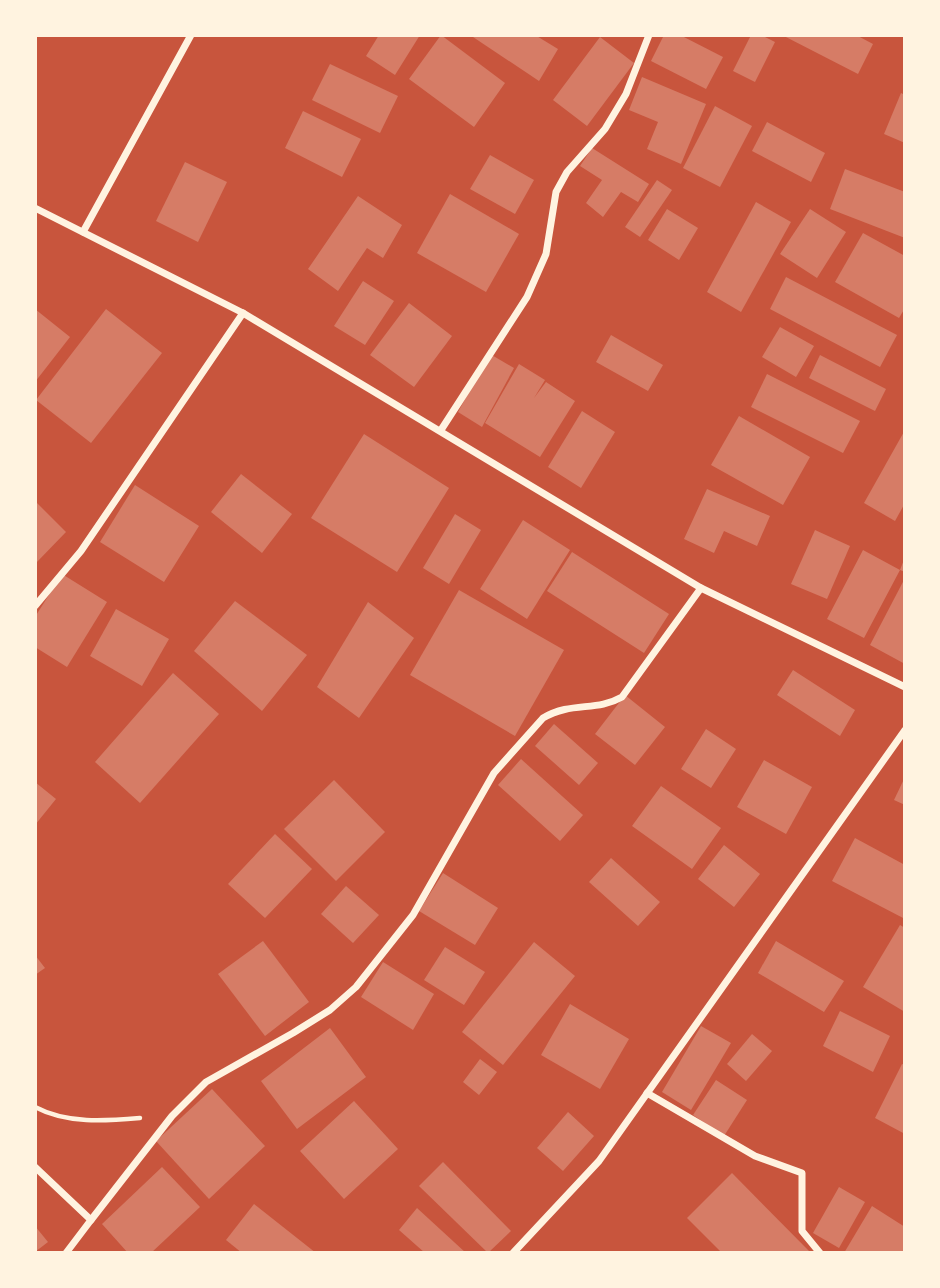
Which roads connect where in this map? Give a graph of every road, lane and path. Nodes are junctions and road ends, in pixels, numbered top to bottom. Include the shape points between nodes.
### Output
1 (191, 35) edge
2 (649, 35) edge
3 (35, 208) edge
4 (83, 232) junction
5 (243, 313) junction
6 (441, 430) junction
7 (701, 588) junction
8 (35, 606) edge
9 (905, 687) edge
10 (905, 730) edge
11 (647, 1093) junction
12 (35, 1107) edge
13 (172, 1116) junction
14 (35, 1167) edge
15 (91, 1220) junction
16 (66, 1253) edge
17 (513, 1253) edge
18 (820, 1253) edge

1 - 4 street
2 - 6 street via 625,94 556,192 546,254 527,298
3 - 4 street
4 - 5 street
5 - 6 street
5 - 8 street via 81,551
6 - 7 street
7 - 9 street
7 - 13 street via 622,697 606,704 566,707 543,718 494,773 414,915 356,987 330,1010 206,1082
10 - 11 street
11 - 17 street via 599,1161
11 - 18 street via 755,1156 802,1173 802,1231
12 - 13 path via 49,1114 95,1121
13 - 15 street
14 - 15 street
15 - 16 street

